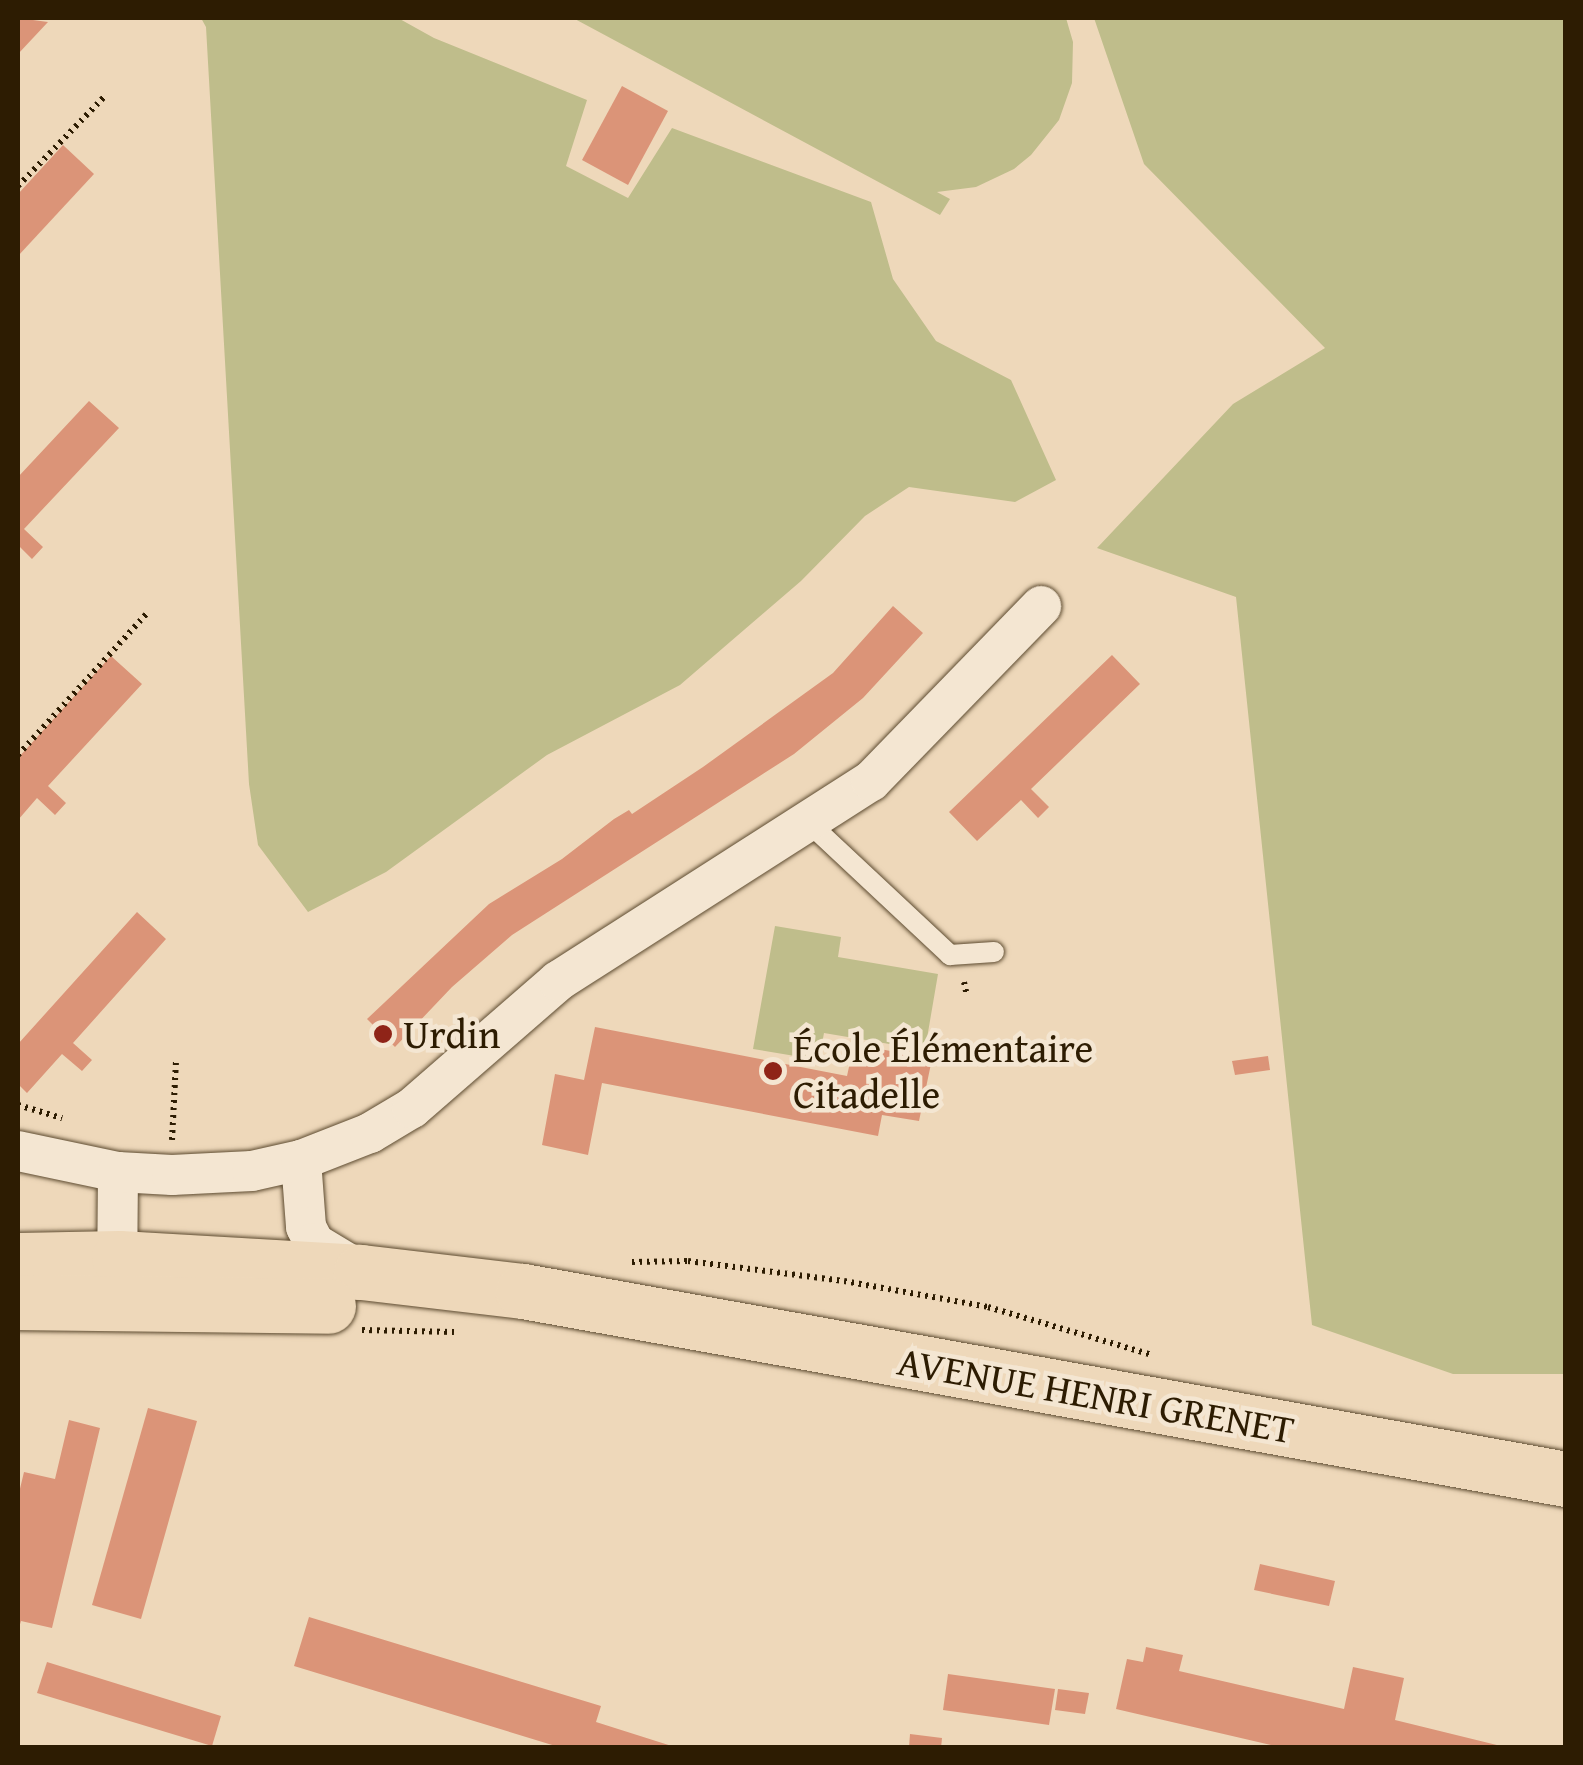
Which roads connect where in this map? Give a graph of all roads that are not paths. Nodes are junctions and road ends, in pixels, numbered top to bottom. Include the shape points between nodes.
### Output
1 (1041, 606) dead end
2 (808, 822) junction
3 (994, 952) dead end
4 (18, 1152) edge
5 (302, 1160) junction
6 (118, 1172) junction
7 (18, 1260) edge
8 (361, 1272) junction
9 (117, 1281) junction
10 (623, 1287) junction
11 (18, 1302) edge
12 (1566, 1478) edge

1 - 2 street via 871,781
2 - 3 lane via 950,955
2 - 5 street via 558,981 412,1108
4 - 6 street
5 - 6 street via 252,1171
5 - 8 street via 304,1218 314,1243
6 - 9 street
7 - 9 main road, AVENUE HENRI GRENET
8 - 9 main road, AVENUE HENRI GRENET
8 - 10 main road, AVENUE HENRI GRENET via 524,1291
9 - 10 main road, AVENUE HENRI GRENET
9 - 11 main road, AVENUE HENRI GRENET
10 - 12 main road, AVENUE HENRI GRENET

